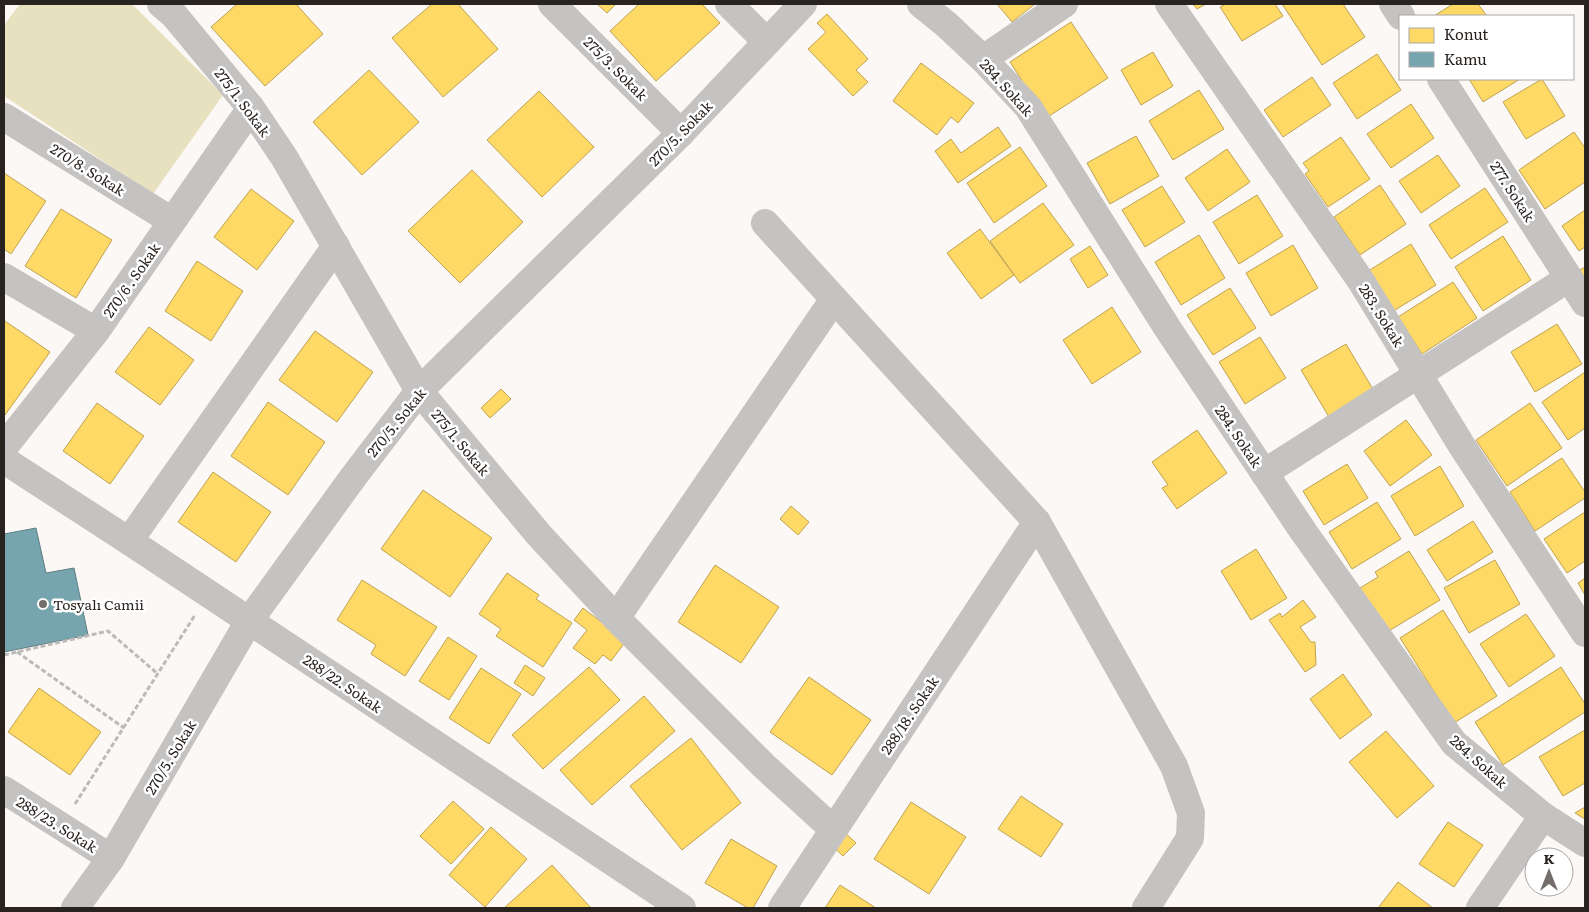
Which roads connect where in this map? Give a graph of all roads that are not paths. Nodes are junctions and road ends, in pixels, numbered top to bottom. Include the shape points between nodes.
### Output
1 (161, 4) edge
2 (552, 4) edge
3 (729, 4) edge
4 (803, 4) edge
5 (921, 4) edge
6 (1064, 4) edge
7 (1169, 4) edge
8 (1392, 4) edge
9 (1400, 15) edge
10 (767, 42) junction
11 (983, 59) junction
12 (1442, 80) edge
13 (251, 108) junction
14 (4, 117) edge
15 (681, 133) junction
16 (172, 220) junction
17 (765, 223) dead end
18 (336, 246) junction
19 (4, 277) edge
20 (1569, 278) junction
21 (834, 299) junction
22 (1585, 302) edge
23 (96, 331) junction
24 (1418, 374) junction
25 (419, 391) junction
26 (4, 447) edge
27 (4, 460) edge
28 (1264, 472) junction
29 (1037, 522) junction
30 (129, 541) junction
31 (616, 618) junction
32 (249, 621) junction
33 (1585, 633) edge
34 (4, 790) edge
35 (1543, 816) junction
36 (833, 829) junction
37 (1585, 843) edge
38 (111, 858) junction
39 (75, 908) edge
40 (682, 908) edge
41 (782, 908) edge
42 (1146, 908) edge
43 (1480, 908) edge

1 - 13 street, 275/1. Sokak via 174,15
2 - 15 street, 275/3. Sokak
3 - 10 street
4 - 10 street, 270/5. Sokak
5 - 11 street, 284. Sokak
6 - 11 street
7 - 24 street, 283. Sokak via 1361,281
8 - 9 street
10 - 15 street, 270/5. Sokak
11 - 28 street, 284. Sokak via 1028,107
12 - 20 street, 277. Sokak
13 - 16 street, 270/6 . Sokak
13 - 18 street, 275/1. Sokak
14 - 16 street, 270/8. Sokak
15 - 25 street, 270/5. Sokak
16 - 23 street, 270/6 . Sokak
17 - 21 street
18 - 25 street, 275/1. Sokak
18 - 30 street
19 - 23 street
20 - 22 street, 277. Sokak
20 - 24 street
21 - 29 street
21 - 31 street
23 - 26 street, 270/6 . Sokak
24 - 28 street
24 - 33 street, 283. Sokak
25 - 31 street, 275/1. Sokak via 539,535
25 - 32 street, 270/5. Sokak
27 - 30 street, 288/22. Sokak
28 - 35 street, 284. Sokak via 1454,743
29 - 36 street, 288/18. Sokak
29 - 42 street via 1174,766 1191,813 1190,838
30 - 32 street, 288/22. Sokak
31 - 36 street, 275/1. Sokak via 764,766
32 - 38 street, 270/5. Sokak
32 - 40 street, 288/22. Sokak
34 - 38 street, 288/23. Sokak
35 - 37 street, 284. Sokak
35 - 43 street
36 - 41 street, 288/18. Sokak
38 - 39 street, 270/5. Sokak

